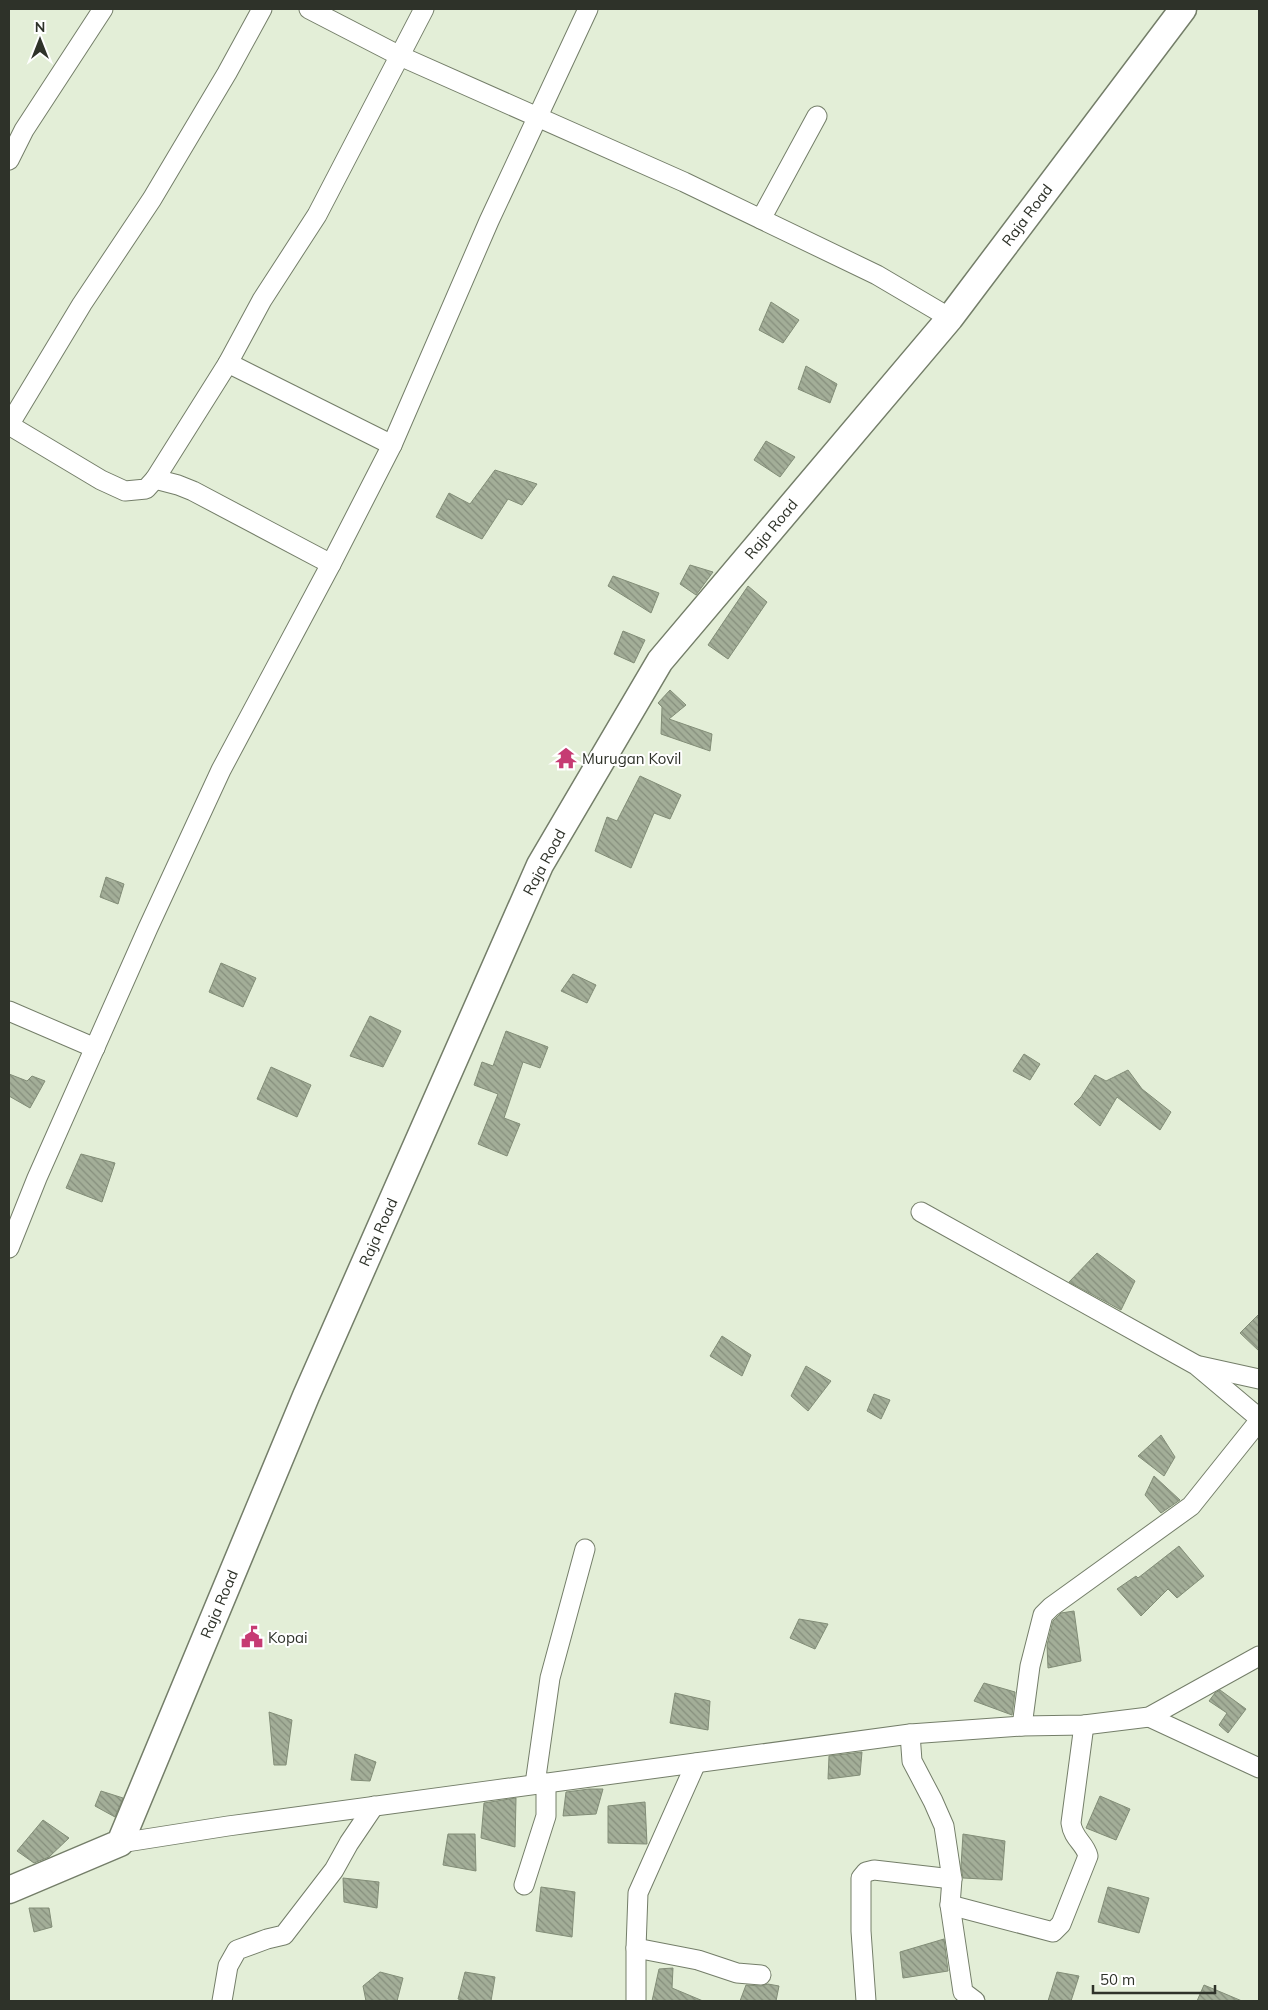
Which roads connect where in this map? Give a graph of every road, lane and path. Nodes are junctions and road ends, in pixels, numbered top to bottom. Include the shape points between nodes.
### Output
1 (103, 9) edge
2 (262, 9) edge
3 (309, 9) edge
4 (424, 9) edge
5 (588, 9) edge
6 (1183, 9) edge
7 (400, 56) junction
8 (817, 116) dead end
9 (537, 117) junction
10 (9, 160) edge
11 (761, 219) junction
12 (950, 318) junction
13 (228, 363) junction
14 (9, 425) edge
15 (392, 445) junction
16 (155, 479) junction
17 (332, 564) junction
18 (9, 1011) edge
19 (95, 1048) junction
20 (921, 1212) dead end
21 (9, 1248) edge
22 (1196, 1365) junction
23 (1259, 1379) edge
24 (1259, 1419) edge
25 (585, 1549) dead end
26 (1259, 1656) edge
27 (1150, 1716) junction
28 (1022, 1726) junction
29 (1084, 1726) junction
30 (910, 1734) junction
31 (696, 1762) junction
32 (1259, 1768) edge
33 (541, 1783) junction
34 (374, 1806) junction
35 (120, 1843) junction
36 (952, 1879) junction
37 (524, 1885) dead end
38 (9, 1890) edge
39 (950, 1905) junction
40 (636, 1948) junction
41 (761, 1975) dead end
42 (222, 2001) edge
43 (636, 2001) edge
44 (866, 2001) edge
45 (975, 2001) edge

1 - 10 street via 24,130
2 - 14 street via 152,199 82,304
3 - 7 street
4 - 7 street
5 - 9 street
6 - 12 street, Raja Road
7 - 9 street
7 - 13 street via 317,215 262,300
8 - 11 street
9 - 11 street
9 - 15 street
11 - 12 street via 877,275
12 - 35 street, Raja Road via 660,661 540,865 306,1396
13 - 15 street
13 - 16 street
14 - 16 street via 125,491 146,490
15 - 17 street
16 - 17 street via 193,491
17 - 19 street via 221,770
18 - 19 street
19 - 21 street
20 - 22 street
22 - 23 street
22 - 24 street
24 - 28 street via 1190,1506 1043,1615 1030,1666
25 - 33 street via 550,1678
26 - 27 street
27 - 29 street
27 - 32 street
28 - 29 street
28 - 30 street
29 - 39 street via 1071,1824 1072,1832 1088,1856 1061,1924 1053,1932
30 - 31 street
30 - 36 street via 912,1761 944,1826
31 - 33 street
31 - 40 street via 638,1893
33 - 34 street
33 - 37 street via 546,1816
34 - 35 street
34 - 42 street via 334,1870 284,1935 237,1950 228,1966
35 - 38 street
36 - 39 street
36 - 44 street via 874,1870 860,1878
39 - 45 street via 963,1992
40 - 41 street via 698,1960 737,1974
40 - 43 street

